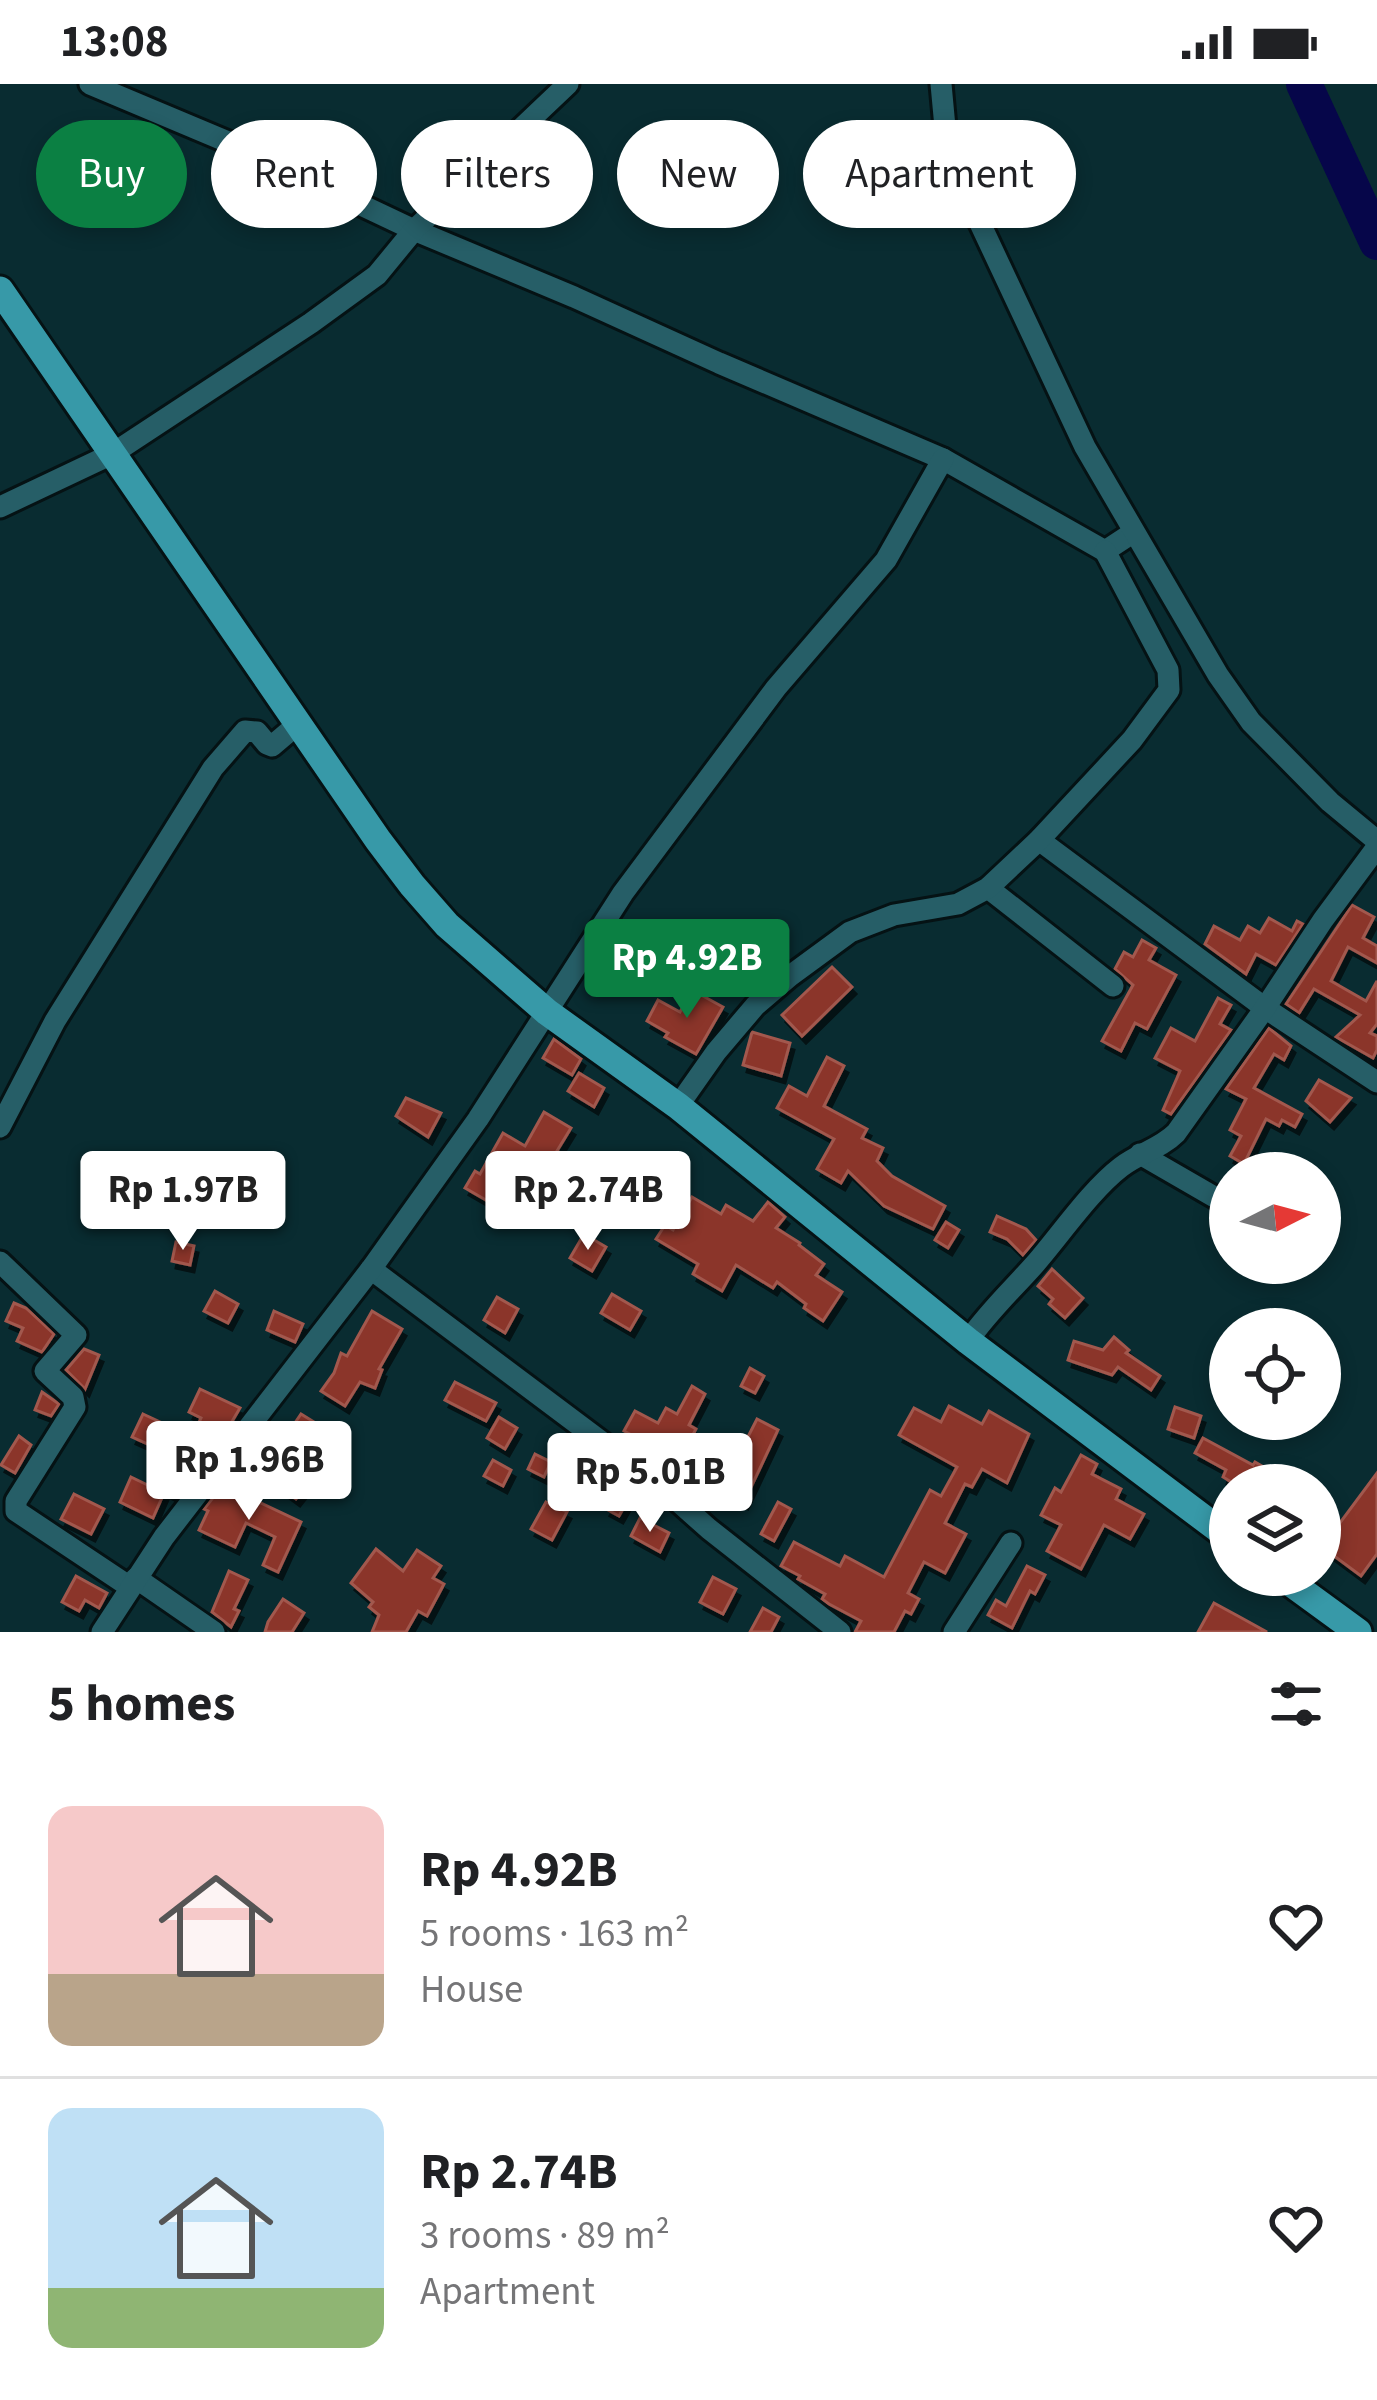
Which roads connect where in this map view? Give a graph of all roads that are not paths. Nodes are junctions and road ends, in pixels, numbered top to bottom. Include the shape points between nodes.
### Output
1 (90, 84) edge
2 (568, 84) edge
3 (941, 84) edge
4 (414, 230) junction
5 (0, 290) edge
6 (112, 454) junction
7 (943, 459) junction
8 (0, 508) edge
9 (1134, 532) junction
10 (1105, 550) junction
11 (299, 723) junction
12 (1039, 840) junction
13 (1377, 844) edge
14 (988, 888) junction
15 (1113, 986) dead end
16 (1265, 1008) junction
17 (547, 1012) junction
18 (1377, 1082) edge
19 (678, 1106) junction
20 (0, 1127) edge
21 (1140, 1154) junction
22 (1209, 1194) edge
23 (0, 1262) edge
24 (371, 1269) junction
25 (968, 1341) junction
26 (1209, 1522) edge
27 (1011, 1543) dead end
28 (133, 1582) junction
29 (1309, 1596) edge
30 (102, 1632) edge
31 (214, 1632) edge
32 (840, 1632) edge
33 (954, 1632) edge
34 (1358, 1632) edge

1 - 4 street
2 - 4 street
3 - 9 street via 946,138 970,205
4 - 6 street via 377,275
4 - 7 street
5 - 6 main road
6 - 8 street
6 - 11 main road
7 - 10 street
7 - 17 street via 886,560 762,706 623,892
9 - 10 street
9 - 13 street via 1251,722
10 - 12 street via 1170,685 1132,740
11 - 17 main road via 412,885
11 - 20 street via 271,746 245,731 213,768 55,1021
12 - 14 street
12 - 16 street
13 - 16 street
14 - 15 street
14 - 19 street via 958,904 850,932 755,1006
16 - 18 street
16 - 21 street via 1176,1133
17 - 19 main road
17 - 24 street
19 - 25 main road
21 - 22 street
21 - 25 street via 1118,1169
23 - 28 street via 76,1336 45,1371 75,1408 16,1511
24 - 28 street
24 - 32 street
25 - 26 main road
27 - 33 street
28 - 30 street
28 - 31 street
29 - 34 main road

